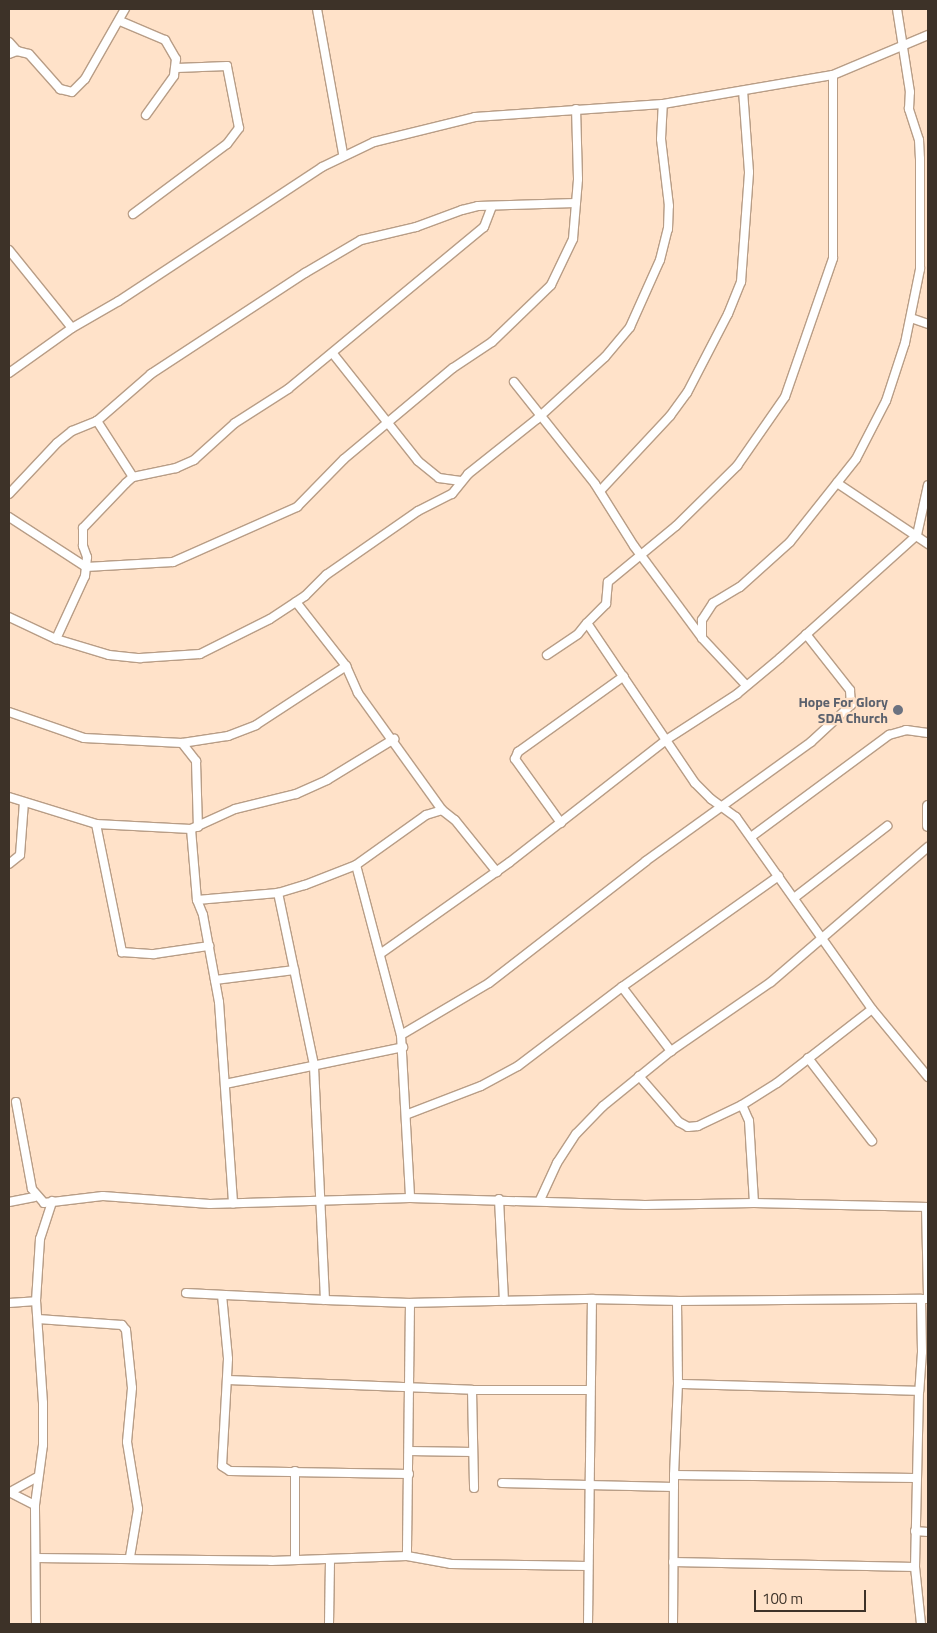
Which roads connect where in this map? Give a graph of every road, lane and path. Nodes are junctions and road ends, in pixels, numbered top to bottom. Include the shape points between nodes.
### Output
1 (123, 9) edge
2 (317, 9) edge
3 (897, 9) edge
4 (120, 21) junction
5 (928, 35) edge
6 (9, 42) edge
7 (900, 47) junction
8 (18, 50) junction
9 (9, 54) edge
10 (177, 68) junction
11 (833, 75) junction
12 (742, 91) junction
13 (663, 104) junction
14 (576, 109) junction
15 (146, 115) dead end
16 (343, 154) junction
17 (576, 203) junction
18 (492, 206) junction
19 (133, 214) dead end
20 (9, 250) edge
21 (911, 318) junction
22 (928, 324) edge
23 (72, 328) junction
24 (334, 354) junction
25 (9, 373) edge
26 (514, 382) dead end
27 (542, 415) junction
28 (97, 421) junction
29 (388, 423) junction
30 (133, 477) junction
31 (461, 481) junction
32 (837, 483) junction
33 (928, 485) edge
34 (600, 491) junction
35 (9, 494) edge
36 (9, 517) edge
37 (917, 535) junction
38 (928, 544) edge
39 (641, 557) junction
40 (86, 567) junction
41 (296, 602) junction
42 (9, 618) edge
43 (587, 623) junction
44 (806, 634) junction
45 (702, 638) junction
46 (56, 639) junction
47 (547, 655) dead end
48 (346, 666) junction
49 (624, 676) junction
50 (746, 685) junction
51 (9, 712) edge
52 (928, 733) edge
53 (394, 740) junction
54 (666, 740) junction
55 (182, 743) junction
56 (9, 797) edge
57 (24, 802) junction
58 (928, 806) edge
59 (722, 807) junction
60 (442, 810) junction
61 (561, 823) junction
62 (96, 824) junction
63 (887, 826) dead end
64 (928, 826) edge
65 (195, 828) junction
66 (751, 837) junction
67 (928, 847) edge
68 (9, 864) edge
69 (356, 865) junction
70 (497, 872) junction
71 (780, 876) junction
72 (278, 893) junction
73 (794, 898) junction
74 (197, 900) junction
75 (824, 938) junction
76 (209, 946) junction
77 (380, 954) junction
78 (294, 970) junction
79 (215, 980) junction
80 (622, 987) junction
81 (872, 1009) junction
82 (401, 1035) junction
83 (403, 1047) junction
84 (672, 1050) junction
85 (808, 1058) junction
86 (314, 1065) junction
87 (639, 1076) junction
88 (928, 1077) edge
89 (225, 1084) junction
90 (16, 1102) dead end
91 (742, 1105) junction
92 (408, 1114) junction
93 (872, 1141) dead end
94 (36, 1197) junction
95 (410, 1198) junction
96 (499, 1199) junction
97 (540, 1200) junction
98 (52, 1201) junction
99 (321, 1201) junction
100 (9, 1202) edge
101 (754, 1203) junction
102 (233, 1204) junction
103 (927, 1207) edge
104 (186, 1293) dead end
105 (222, 1295) junction
106 (592, 1298) junction
107 (925, 1299) edge
108 (325, 1300) junction
109 (36, 1301) junction
110 (504, 1301) junction
111 (678, 1301) junction
112 (9, 1303) edge
113 (410, 1303) junction
114 (38, 1319) junction
115 (924, 1374) edge
116 (228, 1380) junction
117 (678, 1384) junction
118 (409, 1388) junction
119 (472, 1390) junction
120 (590, 1390) junction
121 (919, 1391) junction
122 (409, 1451) junction
123 (473, 1452) junction
124 (294, 1471) junction
125 (409, 1474) junction
126 (674, 1475) junction
127 (37, 1477) junction
128 (916, 1478) junction
129 (502, 1483) dead end
130 (590, 1484) junction
131 (674, 1487) junction
132 (474, 1488) dead end
133 (10, 1492) edge
134 (36, 1505) junction
135 (915, 1531) junction
136 (928, 1532) edge
137 (408, 1556) junction
138 (130, 1557) junction
139 (36, 1558) junction
140 (294, 1560) junction
141 (330, 1560) junction
142 (673, 1562) junction
143 (586, 1566) junction
144 (915, 1567) junction
145 (36, 1624) edge
146 (329, 1624) edge
147 (588, 1624) edge
148 (673, 1624) edge
149 (921, 1624) edge

1 - 4 street
2 - 16 street
3 - 7 street
4 - 8 street via 80,87 72,92 60,89 42,65
4 - 10 street via 165,40 174,54
5 - 7 street
6 - 8 street
7 - 11 street
7 - 21 street via 920,149 920,269
8 - 9 street
10 - 15 street via 165,92
10 - 19 street via 227,66 238,128 227,144
11 - 12 street
11 - 39 street via 833,258 785,397 737,466
12 - 13 street
12 - 34 street via 750,172 741,282 687,392 670,416
13 - 14 street
13 - 27 street via 662,166 669,206 660,260 630,327 604,358
14 - 16 street via 475,117 374,142
14 - 17 street
16 - 23 street via 119,302
17 - 18 street
17 - 29 street via 573,238 551,286 492,342 453,368
18 - 24 street via 484,227
18 - 28 street via 462,210 416,227 361,240 158,369
20 - 23 street
21 - 22 street
21 - 32 street via 886,402 856,459
23 - 25 street
24 - 29 street
24 - 30 street via 235,423 194,460 176,468
26 - 27 street
27 - 31 street
27 - 34 street
28 - 30 street
28 - 35 street via 72,431 57,443
29 - 31 street via 427,470 439,478
29 - 40 street via 329,472 297,507 282,516 173,562
30 - 40 street via 83,528
31 - 41 street via 452,494 418,512 326,575
32 - 37 street
32 - 45 street via 790,542 740,587 713,603 702,620
33 - 37 street
34 - 39 street
36 - 40 street
37 - 38 street
37 - 44 street
39 - 43 street via 608,582 606,604
39 - 45 street
40 - 46 street
41 - 46 street via 270,619 200,654 140,658 100,652
41 - 48 street
42 - 46 street
43 - 47 street via 578,634
43 - 49 street
44 - 50 street
44 - 59 street via 850,690 851,705 811,742
45 - 50 street
48 - 53 street via 358,693
48 - 55 street via 256,725 228,736
49 - 54 street
49 - 61 street via 518,752 515,759
50 - 54 street
51 - 55 street via 84,738
52 - 66 street via 906,730 889,736
53 - 60 street
53 - 65 street via 327,780 296,794 235,809
54 - 59 street via 703,792
54 - 61 street
55 - 65 street via 196,761
56 - 57 street
57 - 62 street
57 - 68 street via 20,855
58 - 64 street
59 - 66 street via 736,817
59 - 82 street via 646,860 489,983
60 - 69 street via 426,815
60 - 70 street via 455,820
61 - 70 street
62 - 65 street
62 - 76 street via 122,952 154,954
63 - 73 street
65 - 74 street
66 - 71 street
67 - 75 street
69 - 72 street
69 - 77 street
70 - 77 street
71 - 73 street
71 - 80 street
72 - 74 street
72 - 78 street
73 - 75 street
74 - 76 street
75 - 81 street
75 - 84 street via 771,982
76 - 79 street
77 - 82 street
78 - 79 street
78 - 86 street
79 - 89 street
80 - 84 street
80 - 92 street via 518,1066 481,1086
81 - 85 street
81 - 88 street
82 - 83 street
83 - 86 street
83 - 92 street
84 - 87 street
85 - 91 street
85 - 93 street
86 - 89 street
86 - 99 street
87 - 91 street via 669,1114 688,1127 698,1126
87 - 97 street via 576,1134 557,1163
89 - 102 street
90 - 94 street
91 - 101 street via 749,1121
92 - 95 street
94 - 98 street via 44,1203
94 - 100 street
95 - 96 street
95 - 99 street
96 - 97 street
96 - 110 street
97 - 101 street via 645,1205
98 - 102 street via 110,1196
98 - 109 street via 40,1239
99 - 102 street
99 - 108 street
101 - 103 street
103 - 107 street
104 - 105 street
105 - 108 street
105 - 116 street
106 - 110 street
106 - 111 street
106 - 120 street
107 - 111 street
107 - 115 street
108 - 113 street
109 - 112 street
109 - 114 street
110 - 113 street
111 - 117 street
113 - 118 street
114 - 127 street via 43,1445
114 - 138 street via 122,1325 126,1330 132,1388 127,1442 138,1509
115 - 121 street
116 - 118 street
116 - 124 street via 223,1404 222,1466 230,1470
117 - 121 street
117 - 126 street
118 - 119 street
118 - 122 street
119 - 120 street
119 - 123 street
120 - 130 street
121 - 128 street
122 - 123 street
122 - 125 street
123 - 132 street
124 - 125 street
124 - 140 street
125 - 137 street
126 - 128 street
126 - 131 street
127 - 133 street
127 - 134 street
128 - 135 street
129 - 130 street
130 - 131 street
130 - 143 street
131 - 142 street
133 - 134 street
134 - 139 street
135 - 136 street
135 - 144 street
137 - 141 street
137 - 143 street via 451,1564
138 - 139 street
138 - 140 street
139 - 145 street
140 - 141 street
141 - 146 street
142 - 144 street
142 - 148 street
143 - 147 street
144 - 149 street

